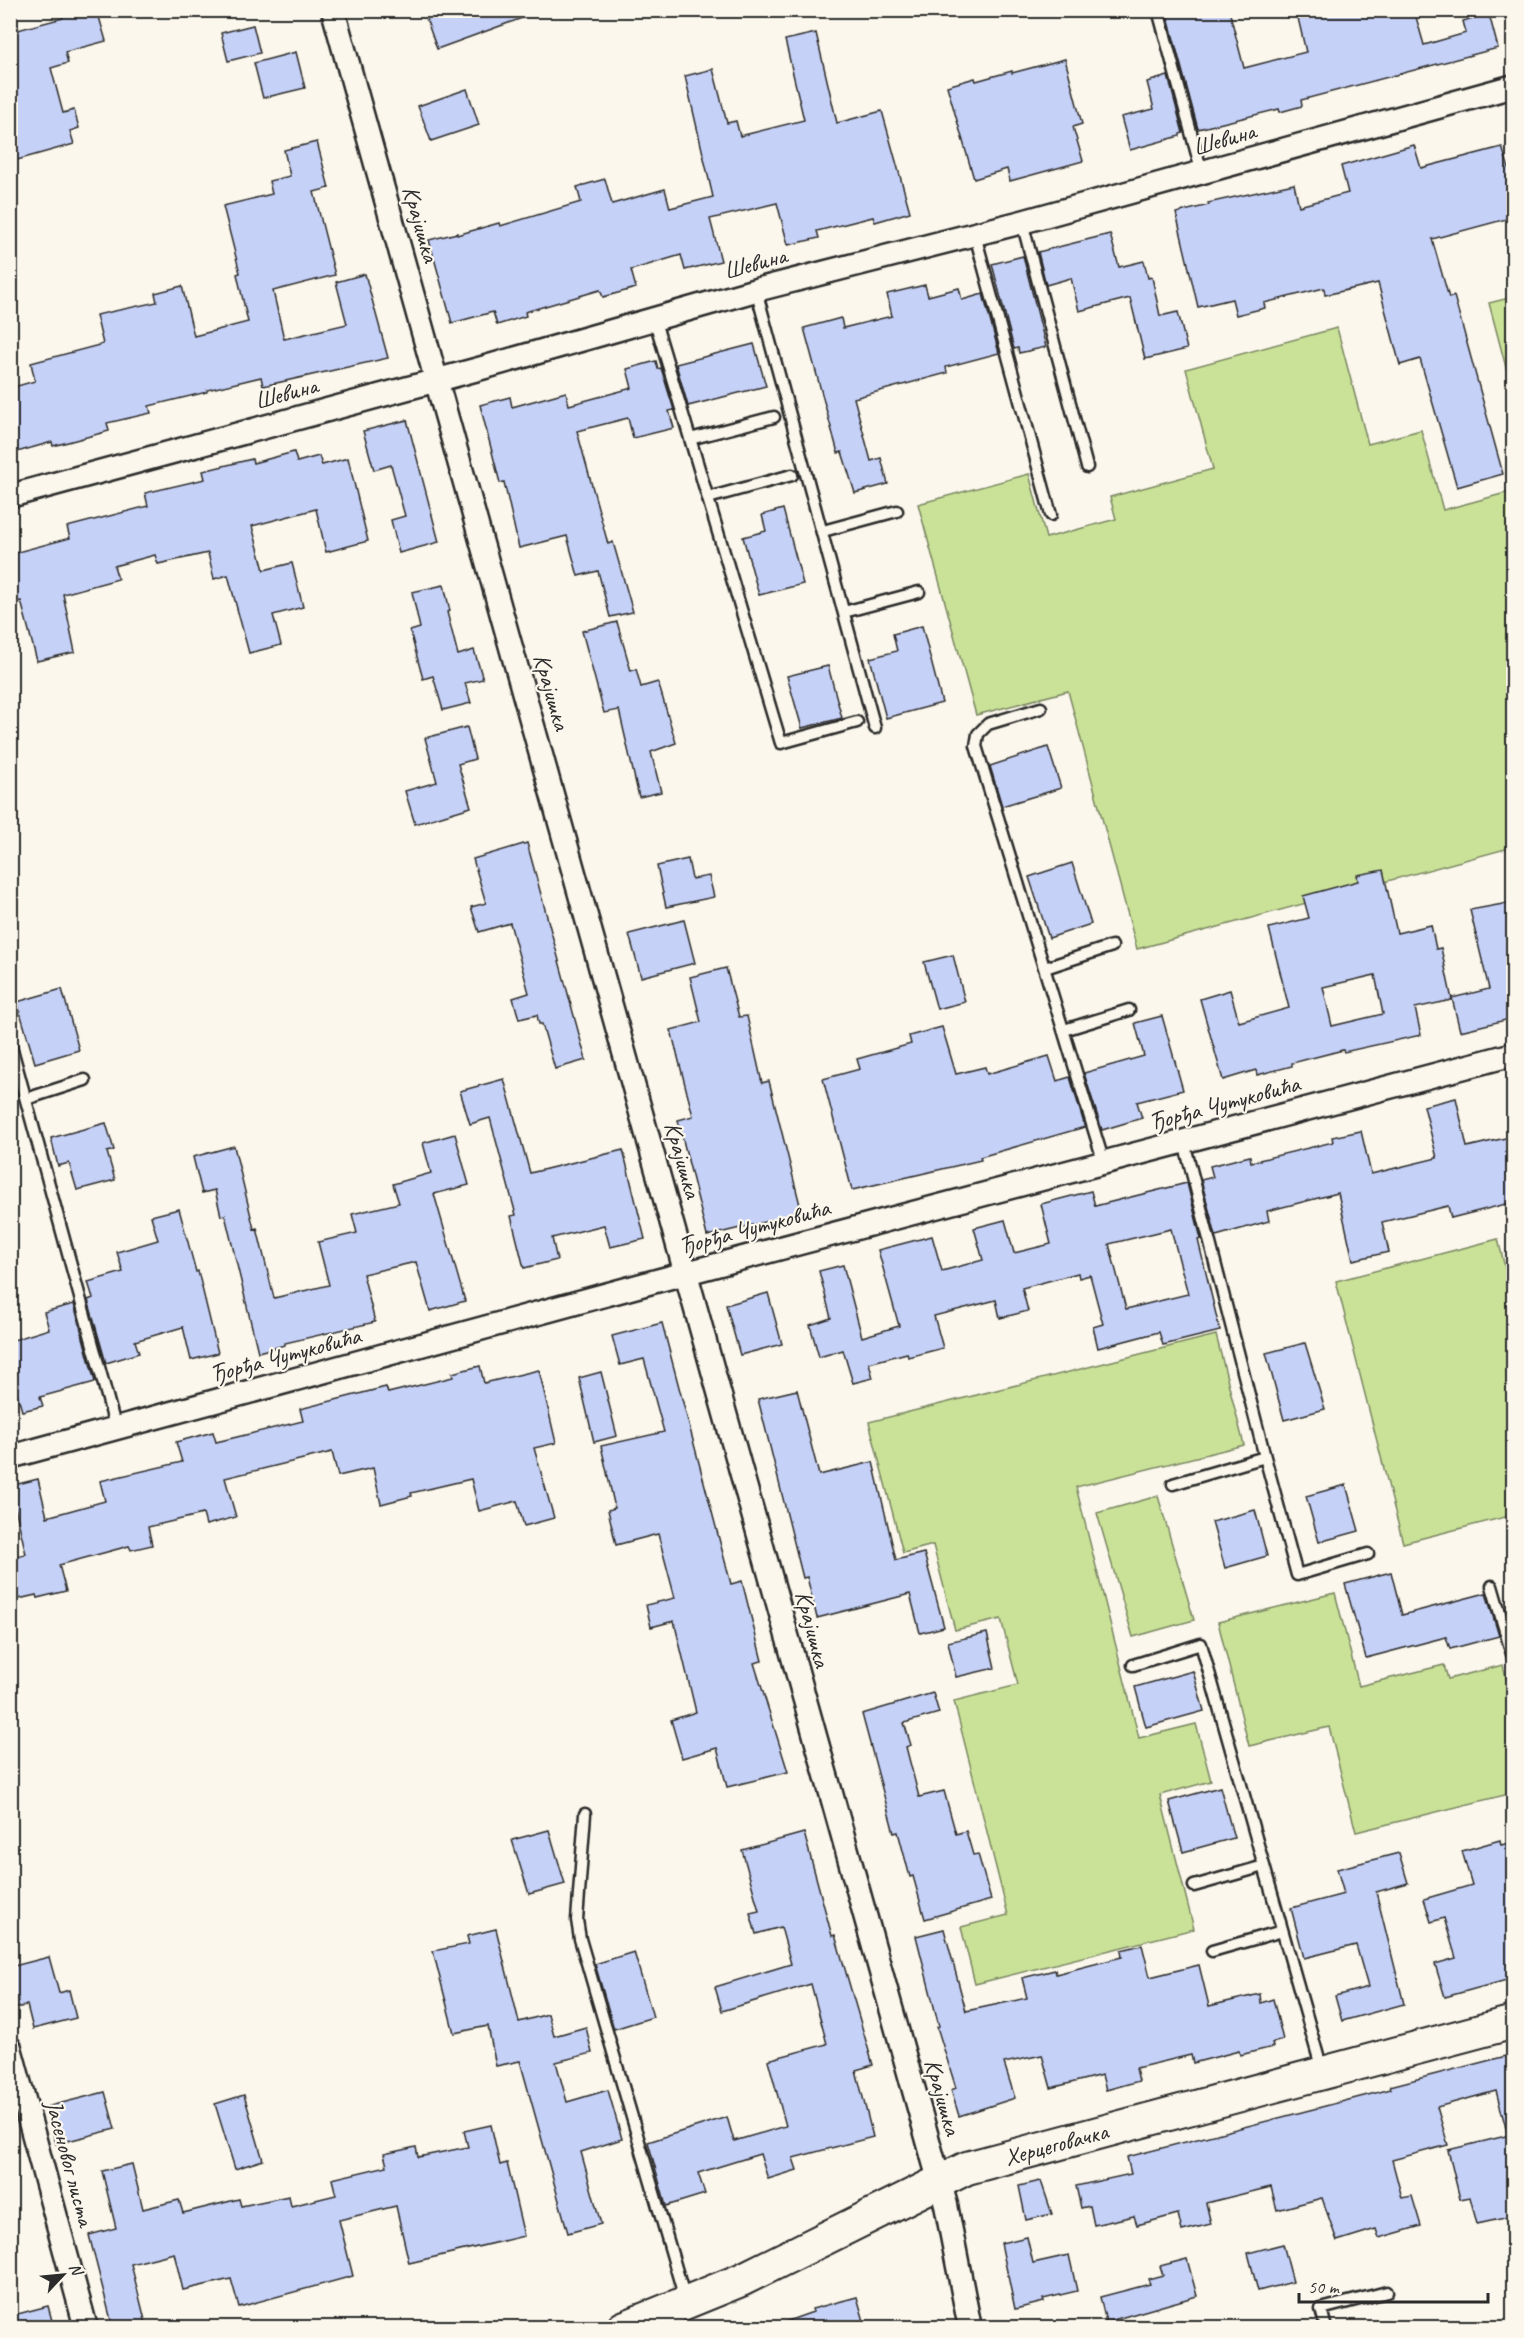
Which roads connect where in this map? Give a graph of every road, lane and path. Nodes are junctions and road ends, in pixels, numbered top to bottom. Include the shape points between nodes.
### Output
1 (333, 10) edge
2 (1158, 10) edge
3 (1514, 86) edge
4 (1202, 173) junction
5 (1022, 222) junction
6 (975, 235) junction
7 (756, 290) junction
8 (654, 318) junction
9 (437, 380) junction
10 (774, 417) dead end
11 (690, 439) junction
12 (1087, 467) dead end
13 (792, 475) dead end
14 (10, 496) edge
15 (708, 498) junction
16 (897, 511) dead end
17 (1051, 515) dead end
18 (822, 531) junction
19 (919, 592) dead end
20 (844, 612) junction
21 (1041, 708) dead end
22 (857, 722) dead end
23 (875, 728) dead end
24 (1112, 946) dead end
25 (1045, 968) junction
26 (1129, 1010) dead end
27 (1064, 1030) junction
28 (10, 1042) edge
29 (1514, 1054) edge
30 (84, 1080) dead end
31 (26, 1099) junction
32 (1184, 1142) junction
33 (1104, 1163) junction
34 (687, 1274) junction
35 (116, 1430) junction
36 (10, 1457) edge
37 (1265, 1457) junction
38 (1173, 1484) dead end
39 (1368, 1554) dead end
40 (1492, 1586) dead end
41 (1514, 1660) edge
42 (1133, 1665) dead end
43 (585, 1814) dead end
44 (1264, 1866) junction
45 (1194, 1886) dead end
46 (1282, 1931) junction
47 (1212, 1951) dead end
48 (1514, 2022) edge
49 (10, 2048) edge
50 (1323, 2073) junction
51 (939, 2180) junction
52 (1387, 2292) dead end
53 (686, 2303) junction
54 (86, 2328) edge
55 (623, 2328) edge
56 (970, 2328) edge
57 (1326, 2328) edge

1 - 9 street, Крајишка
2 - 4 lane
3 - 4 street, Шевина
4 - 5 street, Шевина
5 - 6 street, Шевина
5 - 12 lane
6 - 7 street, Шевина
6 - 17 lane
7 - 8 street, Шевина
7 - 18 lane
8 - 9 street, Шевина
8 - 11 lane
9 - 14 street, Шевина
9 - 34 street, Крајишка
10 - 11 lane
11 - 15 lane
13 - 15 lane
15 - 22 lane via 781,743
16 - 18 lane
18 - 20 lane
19 - 20 lane
20 - 23 lane
21 - 25 lane via 988,724 978,734 976,746
24 - 25 lane
25 - 27 lane
26 - 27 lane
27 - 33 lane
28 - 31 lane
29 - 32 street, Ђорђа Чутуковића
30 - 31 lane
31 - 35 lane
32 - 33 street, Ђорђа Чутуковића
32 - 37 lane
33 - 34 street, Ђорђа Чутуковића
34 - 35 street, Ђорђа Чутуковића
34 - 51 street, Крајишка
35 - 36 street, Ђорђа Чутуковића
37 - 38 lane
37 - 39 lane via 1297,1575
40 - 41 lane
42 - 44 lane via 1201,1644
43 - 53 lane via 577,1920 580,1939
44 - 45 lane
44 - 46 lane
46 - 47 lane
46 - 50 lane
48 - 50 street, Херцеговачка
49 - 54 street, Јасеновог листа
50 - 51 street, Херцеговачка via 981,2163
51 - 53 street, Херцеговачка via 796,2253
51 - 56 street, Крајишка
52 - 57 lane via 1321,2308
53 - 55 street, Херцеговачка

